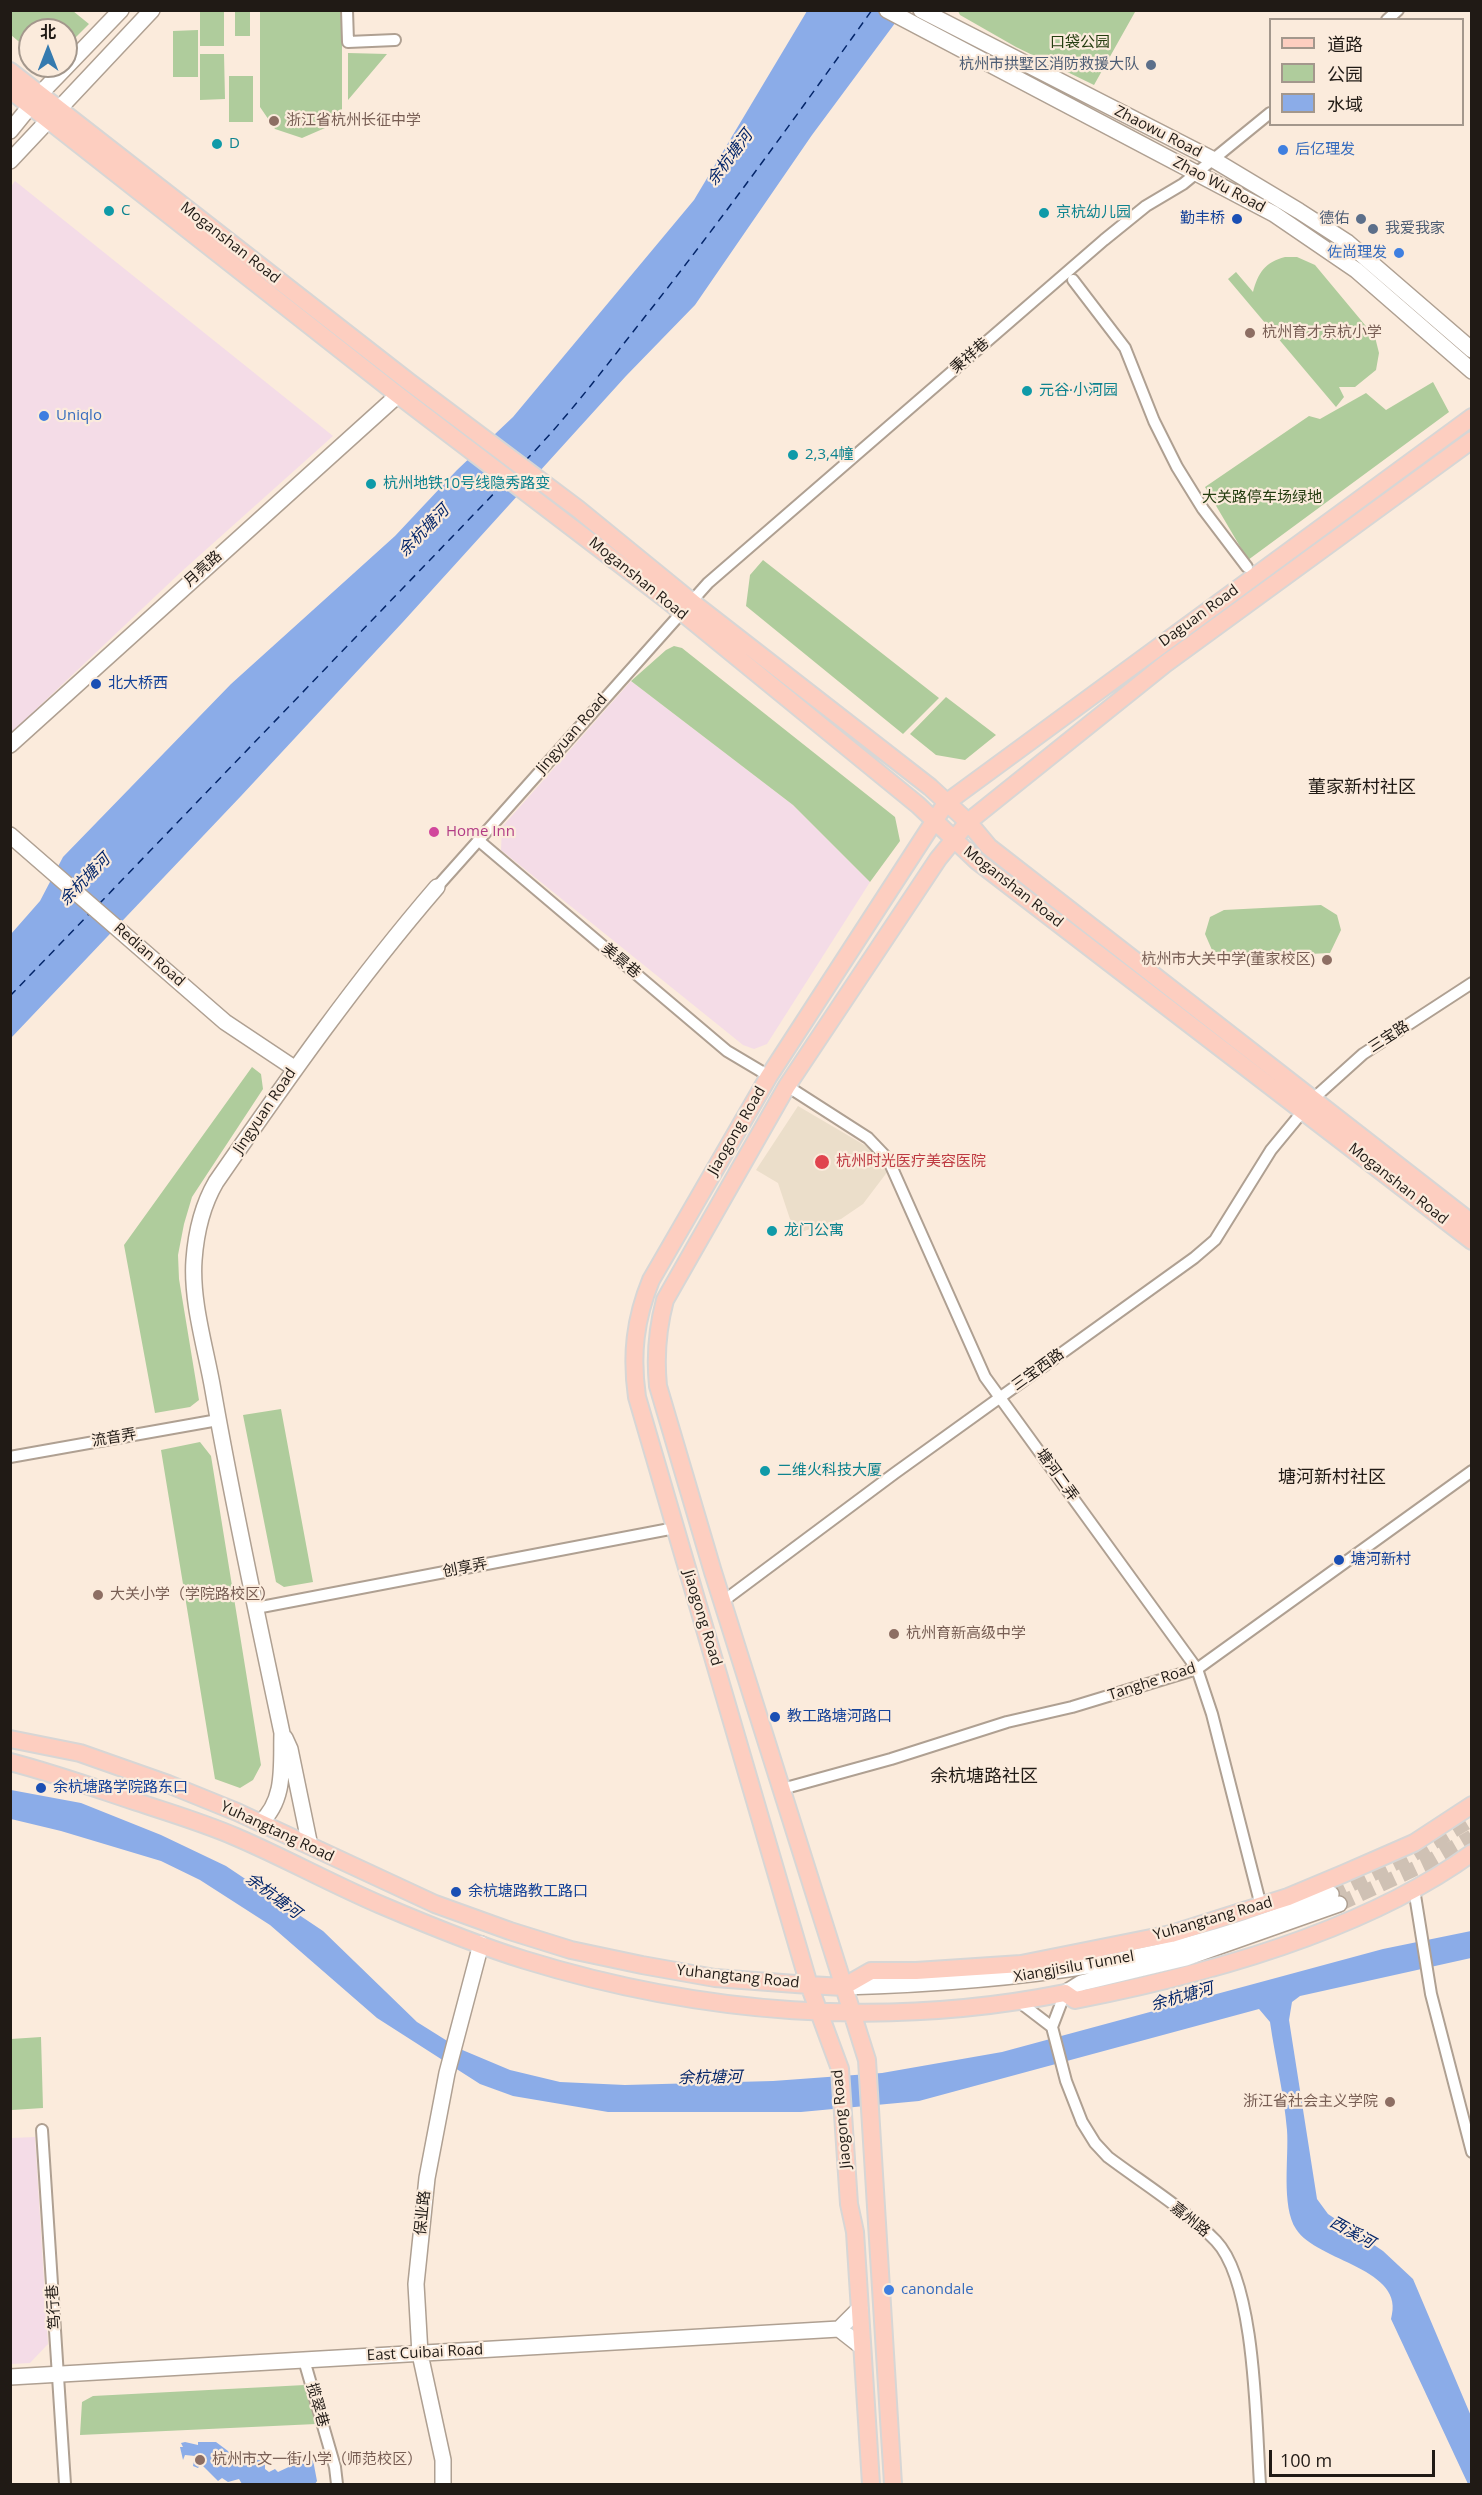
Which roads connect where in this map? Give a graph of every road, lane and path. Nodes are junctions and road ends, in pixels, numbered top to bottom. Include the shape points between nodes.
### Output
1 (121, 10) edge
2 (152, 10) edge
3 (347, 10) edge
4 (886, 10) edge
5 (921, 10) edge
6 (943, 30) junction
7 (395, 40) dead end
8 (10, 71) edge
9 (10, 90) edge
10 (35, 100) junction
11 (53, 114) junction
12 (1269, 114) edge
13 (10, 131) edge
14 (1214, 160) junction
15 (10, 161) edge
16 (1197, 173) junction
17 (1073, 280) dead end
18 (1472, 350) edge
19 (1472, 371) edge
20 (398, 395) junction
21 (1472, 417) edge
22 (445, 420) junction
23 (1472, 440) edge
24 (1247, 567) dead end
25 (687, 607) junction
26 (10, 745) edge
27 (946, 803) junction
28 (935, 822) junction
29 (968, 822) junction
30 (10, 835) edge
31 (953, 838) junction
32 (478, 840) junction
33 (437, 887) joint
34 (1472, 983) edge
35 (294, 1068) junction
36 (769, 1076) junction
37 (787, 1086) junction
38 (1308, 1105) junction
39 (1472, 1223) edge
40 (1472, 1241) edge
41 (1001, 1397) junction
42 (218, 1420) junction
43 (10, 1457) edge
44 (1472, 1471) edge
45 (675, 1527) junction
46 (722, 1602) junction
47 (256, 1608) junction
48 (1197, 1669) junction
49 (282, 1733) junction
50 (10, 1738) edge
51 (10, 1762) edge
52 (782, 1789) junction
53 (1472, 1805) edge
54 (260, 1823) junction
55 (310, 1846) junction
56 (1472, 1853) edge
57 (1414, 1889) junction
58 (1261, 1906) junction
59 (481, 1944) junction
60 (809, 1985) junction
61 (843, 1987) junction
62 (1065, 1993) junction
63 (1018, 2001) junction
64 (821, 2013) junction
65 (852, 2014) junction
66 (1052, 2027) junction
67 (42, 2130) dead end
68 (1472, 2152) edge
69 (860, 2308) junction
70 (839, 2329) junction
71 (862, 2347) junction
72 (420, 2354) junction
73 (304, 2360) junction
74 (59, 2375) junction
75 (10, 2378) edge
76 (65, 2484) edge
77 (337, 2484) edge
78 (443, 2484) edge
79 (871, 2484) edge
80 (893, 2484) edge
81 (1260, 2484) edge

1 - 10 street
2 - 11 street
3 - 7 street via 348,42
4 - 6 street
5 - 6 street
6 - 14 street, Zhaowu Road
6 - 16 street, Zhao Wu Road
8 - 10 main road, Moganshan Road
9 - 10 main road, Moganshan Road
10 - 11 main road, Moganshan Road
10 - 13 street
11 - 15 street
11 - 20 main road, Moganshan Road
11 - 22 main road, Moganshan Road
12 - 14 street, 秉祥巷
14 - 16 street, 秉祥巷
14 - 18 street, Zhaowu Road via 1347,242
16 - 19 street, Zhao Wu Road via 1317,241
16 - 25 street, 秉祥巷 via 1146,206 1104,240 708,583
17 - 24 street via 1125,348 1154,422 1177,467
20 - 22 main road, Moganshan Road
20 - 26 street, 月亮路
21 - 27 main road, Daguan Road
22 - 25 main road, Moganshan Road via 565,521
22 - 25 main road, Moganshan Road via 578,508
23 - 29 main road, Daguan Road via 1165,664
25 - 27 main road, Moganshan Road via 930,787
25 - 28 main road, Moganshan Road
25 - 32 street, Jingyuan Road
27 - 28 main road, Daguan Road
27 - 29 main road, Moganshan Road
28 - 31 main road, Moganshan Road
28 - 36 main road, Jiaogong Road
29 - 31 main road, Daguan Road
29 - 38 main road, Moganshan Road via 989,847
30 - 35 street, Redian Road via 225,1022
31 - 37 main road, Jiaogong Road
31 - 38 main road, Moganshan Road via 977,861
32 - 33 street, Jingyuan Road
32 - 36 street, 美景巷 via 728,1051
33 - 35 street, Jingyuan Road via 387,945
34 - 38 street, 三宝路 via 1363,1054
35 - 42 street, Jingyuan Road via 216,1182 205,1201 200,1223 194,1261 196,1296
36 - 45 main road, Jiaogong Road via 651,1280 638,1314 634,1339 637,1397
37 - 41 street, 塘河二弄 via 868,1138 888,1159 985,1377
37 - 46 main road, Jiaogong Road via 682,1266 665,1300 657,1329 658,1386
38 - 39 main road, Moganshan Road
38 - 40 main road, Moganshan Road
38 - 41 street, 三宝西路 via 1271,1150 1215,1240
41 - 46 street, 三宝西路
41 - 48 street, 塘河二弄
42 - 43 street, 流音弄
42 - 47 street, Jingyuan Road
44 - 48 street, Tanghe Road
45 - 47 street, 创享弄
45 - 60 main road, Jiaogong Road
46 - 52 main road, Jiaogong Road
47 - 49 street, Jingyuan Road
48 - 52 street, Tanghe Road
48 - 58 street, 塘河二弄
49 - 54 street, Jingyuan Road via 281,1785 275,1803
49 - 55 street, Jingyuan Road via 290,1749
50 - 54 main road, Yuhangtang Road via 80,1753 168,1784
51 - 59 main road, Yuhangtang Road via 232,1835 379,1904
52 - 61 main road, Jiaogong Road
53 - 58 main road, Yuhangtang Road via 1414,1843
54 - 55 main road, Yuhangtang Road
55 - 60 main road, Yuhangtang Road via 435,1904 571,1950 715,1978
56 - 57 main road, Yuhangtang Road
57 - 62 main road, Yuhangtang Road via 1327,1929 1192,1974 1075,2000
57 - 68 street via 1428,1976
58 - 61 main road, Yuhangtang Road via 1171,1934 1066,1955 981,1968 871,1971
59 - 64 main road, Yuhangtang Road via 524,1960 648,1992 733,2006
59 - 72 street, 保业路 via 447,2073 427,2178 417,2272
60 - 61 main road, Yuhangtang Road
60 - 64 main road, Jiaogong Road
61 - 62 street, Xiangjisilu Tunnel via 941,1984 1070,1970 1193,1944 1335,1899 1186,1958 1081,1983
61 - 65 main road, Jiaogong Road
62 - 63 main road, Yuhangtang Road
62 - 66 street
63 - 65 main road, Yuhangtang Road
63 - 66 street
64 - 65 main road, Yuhangtang Road
64 - 69 main road, Jiaogong Road via 840,2069
65 - 80 main road, Jiaogong Road via 867,2060
66 - 81 street, 嘉州路 via 1066,2081 1095,2143 1197,2224 1217,2242 1227,2258 1236,2279 1251,2362
67 - 74 street, 笃行巷
69 - 70 street
69 - 71 main road, Jiaogong Road
70 - 71 street
70 - 72 street, East Cuibai Road
71 - 79 main road, Jiaogong Road
72 - 73 street, East Cuibai Road
72 - 78 street, 保业路 via 443,2460
73 - 74 street, East Cuibai Road
73 - 77 street, 揽翠巷
74 - 75 street, East Cuibai Road
74 - 76 street, 笃行巷

